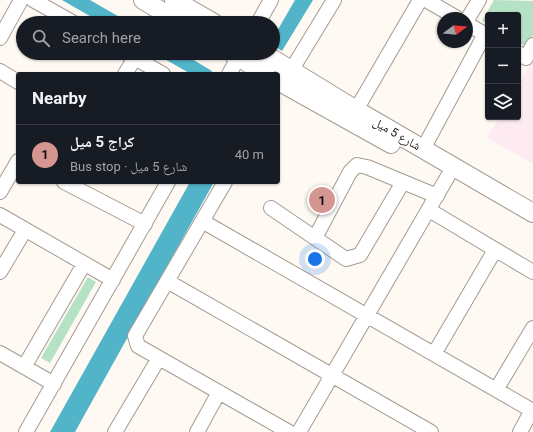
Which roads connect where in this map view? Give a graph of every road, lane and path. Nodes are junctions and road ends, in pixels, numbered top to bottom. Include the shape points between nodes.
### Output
1 (21, 0) edge
2 (33, 0) edge
3 (143, 0) edge
4 (271, 0) edge
5 (334, 0) edge
6 (420, 0) edge
7 (426, 0) edge
8 (479, 0) edge
9 (185, 8) edge
10 (447, 12) edge
11 (472, 12) edge
12 (62, 16) edge
13 (200, 16) edge
14 (262, 16) edge
15 (473, 27) edge
16 (485, 34) edge
17 (485, 37) edge
18 (0, 38) edge
19 (533, 46) edge
20 (521, 55) edge
21 (129, 60) edge
22 (137, 60) edge
23 (235, 60) edge
24 (246, 60) edge
25 (268, 60) edge
26 (0, 72) edge
27 (126, 72) edge
28 (159, 72) edge
29 (230, 72) edge
30 (263, 72) edge
31 (275, 72) edge
32 (16, 81) edge
33 (282, 82) edge
34 (356, 110) junction
35 (423, 149) junction
36 (16, 164) edge
37 (448, 176) junction
38 (402, 182) junction
39 (68, 184) edge
40 (167, 184) edge
41 (224, 184) edge
42 (0, 192) edge
43 (437, 196) junction
44 (270, 208) dead end
45 (429, 210) junction
46 (533, 213) edge
47 (0, 215) edge
48 (202, 221) junction
49 (145, 224) junction
50 (533, 225) edge
51 (26, 230) junction
52 (315, 238) junction
53 (495, 250) junction
54 (84, 264) junction
55 (0, 272) edge
56 (533, 272) edge
57 (113, 280) junction
58 (167, 281) junction
59 (367, 316) junction
60 (533, 328) edge
61 (0, 353) edge
62 (434, 354) junction
63 (159, 358) junction
64 (24, 367) junction
65 (332, 376) junction
66 (54, 384) junction
67 (496, 390) junction
68 (219, 392) junction
69 (533, 411) edge
70 (26, 432) edge
71 (115, 432) edge
72 (197, 432) edge
73 (289, 432) edge
74 (299, 432) edge
75 (431, 432) edge
76 (520, 432) edge

1 - 18 street
2 - 12 street
3 - 9 main road
4 - 14 street
5 - 33 street
6 - 34 street
7 - 10 street
8 - 11 street
9 - 13 main road
15 - 16 street
17 - 35 street
19 - 20 street via 526,58
21 - 27 street
22 - 28 street
23 - 29 street
24 - 30 main road
25 - 31 main road, شارع 5 ميل
26 - 32 street
33 - 34 main road, شارع 5 ميل
33 - 37 main road, شارع 5 ميل
34 - 35 main road, شارع 5 ميل
35 - 46 main road, شارع 5 ميل
36 - 42 street
37 - 43 street
37 - 50 main road, شارع 5 ميل
38 - 43 street
38 - 52 street via 367,167 357,166 350,172
38 - 52 street via 360,255 346,259
39 - 49 street
40 - 49 street
41 - 48 street
43 - 45 street
44 - 52 street
45 - 53 street
45 - 59 street
47 - 51 street
48 - 58 street
48 - 59 street
49 - 57 street
51 - 54 street
51 - 55 street
53 - 56 street
53 - 62 street
54 - 57 street
54 - 64 street
57 - 66 street
58 - 63 street via 135,336 138,346
58 - 65 street
59 - 62 street
59 - 65 street
60 - 67 street
61 - 64 street
62 - 67 street
63 - 68 street
63 - 71 street
64 - 66 street
65 - 74 street
65 - 75 street
66 - 70 street
67 - 69 street
68 - 72 street
68 - 73 street
69 - 76 street

